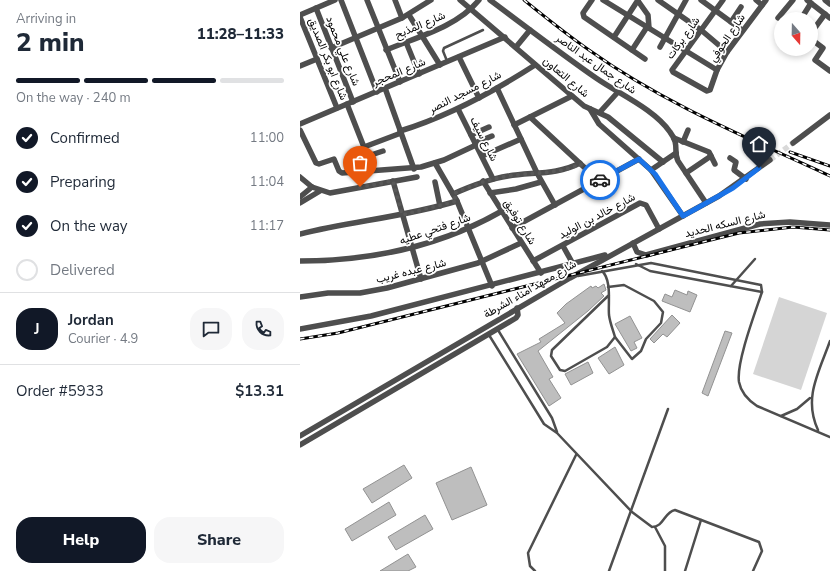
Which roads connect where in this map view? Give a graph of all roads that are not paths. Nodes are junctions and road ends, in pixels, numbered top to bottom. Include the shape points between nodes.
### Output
1 (333, 0) edge
2 (341, 0) edge
3 (367, 0) edge
4 (395, 0) edge
5 (431, 0) edge
6 (460, 0) edge
7 (479, 0) edge
8 (490, 0) edge
9 (592, 0) edge
10 (603, 0) edge
11 (658, 0) edge
12 (686, 0) edge
13 (701, 0) edge
14 (723, 0) edge
15 (756, 0) edge
16 (793, 0) edge
17 (825, 0) edge
18 (638, 1) edge
19 (764, 2) edge
20 (809, 2) edge
21 (830, 4) edge
22 (741, 7) dead end
23 (316, 8) junction
24 (472, 9) junction
25 (715, 11) junction
26 (783, 12) edge
27 (804, 12) edge
28 (678, 14) junction
29 (409, 15) junction
30 (628, 15) junction
31 (828, 16) edge
32 (300, 17) edge
33 (402, 18) junction
34 (730, 22) junction
35 (818, 26) edge
36 (648, 27) junction
37 (378, 30) junction
38 (483, 30) dead end
39 (530, 30) junction
40 (701, 30) junction
41 (742, 30) junction
42 (423, 35) junction
43 (505, 37) junction
44 (614, 37) junction
45 (356, 38) junction
46 (665, 38) junction
47 (406, 42) junction
48 (818, 44) edge
49 (516, 46) junction
50 (660, 46) dead end
51 (331, 48) junction
52 (386, 50) junction
53 (632, 50) junction
54 (686, 50) junction
55 (727, 52) junction
56 (818, 56) edge
57 (818, 56) edge
58 (459, 57) junction
59 (645, 58) dead end
60 (317, 59) junction
61 (447, 62) junction
62 (440, 65) junction
63 (535, 65) junction
64 (300, 66) edge
65 (829, 68) edge
66 (718, 70) junction
67 (419, 74) junction
68 (400, 82) junction
69 (385, 88) junction
70 (497, 88) junction
71 (710, 90) joint
72 (377, 92) junction
73 (618, 92) junction
74 (572, 96) junction
75 (479, 98) junction
76 (353, 102) junction
77 (347, 104) junction
78 (337, 108) junction
79 (458, 109) junction
80 (590, 109) junction
81 (600, 112) junction
82 (830, 115) edge
83 (530, 117) junction
84 (300, 124) edge
85 (514, 125) junction
86 (489, 127) dead end
87 (300, 130) edge
88 (688, 130) dead end
89 (401, 132) junction
90 (471, 135) junction
91 (492, 136) dead end
92 (674, 138) junction
93 (521, 139) junction
94 (683, 142) junction
95 (794, 143) tunnel mouth
96 (476, 144) junction
97 (364, 147) junction
98 (383, 151) dead end
99 (676, 153) junction
100 (368, 156) junction
101 (482, 156) junction
102 (711, 156) junction
103 (730, 158) dead end
104 (639, 159) junction
105 (770, 160) tunnel mouth
106 (663, 162) junction
107 (435, 164) junction
108 (580, 164) junction
109 (715, 164) dead end
110 (414, 169) junction
111 (373, 170) junction
112 (651, 170) junction
113 (536, 173) junction
114 (686, 173) junction
115 (300, 177) edge
116 (417, 177) dead end
117 (493, 179) junction
118 (746, 179) junction
119 (393, 181) junction
120 (483, 181) junction
121 (598, 181) junction
122 (435, 182) dead end
123 (541, 182) junction
124 (312, 187) junction
125 (320, 191) junction
126 (490, 193) junction
127 (453, 194) junction
128 (300, 197) edge
129 (457, 201) junction
130 (300, 203) edge
131 (706, 203) junction
132 (555, 205) junction
133 (440, 206) junction
134 (502, 212) junction
135 (402, 215) junction
136 (683, 216) junction
137 (830, 225) edge
138 (468, 228) junction
139 (512, 228) junction
140 (659, 229) junction
141 (300, 234) edge
142 (521, 243) junction
143 (633, 243) junction
144 (563, 246) junction
145 (412, 249) junction
146 (615, 252) junction
147 (755, 259) dead end
148 (300, 260) edge
149 (533, 261) junction
150 (483, 262) junction
151 (573, 264) junction
152 (636, 264) junction
153 (601, 271) junction
154 (541, 273) junction
155 (570, 278) junction
156 (421, 279) junction
157 (737, 280) junction
158 (492, 286) junction
159 (731, 286) junction
160 (608, 287) junction
161 (762, 292) junction
162 (609, 295) junction
163 (300, 297) edge
164 (517, 308) junction
165 (300, 329) edge
166 (497, 329) junction
167 (488, 334) junction
168 (615, 337) junction
169 (830, 341) edge
170 (386, 386) junction
171 (390, 392) junction
172 (810, 398) junction
173 (668, 409) dead end
174 (780, 416) junction
175 (818, 430) junction
176 (557, 433) junction
177 (300, 436) edge
178 (830, 437) edge
179 (300, 445) edge
180 (576, 455) junction
181 (632, 512) junction
182 (701, 520) junction
183 (655, 527) junction
184 (535, 571) edge
185 (609, 571) edge
186 (666, 571) edge
187 (684, 571) edge
188 (752, 571) edge

1 - 23 street
2 - 45 street
3 - 37 street
4 - 33 street
5 - 29 street
6 - 24 street, شارع التعاون
7 - 24 street, شارع المذبح
8 - 39 street, شارع جمال عبد الناصر
9 - 44 street via 583,16
10 - 30 street
11 - 28 street
12 - 28 street
13 - 25 street
14 - 25 street, شارع بركات
15 - 19 street
16 - 26 street
17 - 21 street
18 - 30 street
18 - 36 street via 648,14
19 - 41 street, شارع الحوفي
20 - 27 street
20 - 31 street
22 - 34 street
23 - 32 street
23 - 51 street, شارع علي محمود
24 - 42 street, شارع المذبح via 450,23
24 - 43 street, شارع التعاون
25 - 34 street
25 - 40 street, شارع بركات
28 - 40 street
28 - 46 street
29 - 33 street
29 - 42 street
30 - 36 street
30 - 44 street
31 - 35 street
32 - 60 street, شارع ابو بكر الصديق
33 - 37 street
34 - 41 street
36 - 46 street
36 - 53 street
37 - 45 street
37 - 52 street
38 - 61 lane via 444,48
39 - 49 street
39 - 73 street, شارع جمال عبد الناصر
40 - 54 street, شارع بركات
40 - 55 street
41 - 55 street, شارع الحوفي
42 - 47 street, شارع المذبح
42 - 62 street
43 - 49 street, شارع التعاون
43 - 58 street, شارع المحجر
44 - 53 street
45 - 51 street
45 - 72 street
46 - 50 street
46 - 54 street
47 - 52 street, شارع المذبح
47 - 67 street
48 - 57 street via 823,48
49 - 63 street, شارع التعاون
51 - 76 street, شارع علي محمود
52 - 68 street
53 - 59 street
54 - 66 street
54 - 71 street, شارع بركات via 673,68 673,72 707,91
55 - 66 street, شارع الحوفي
56 - 65 street via 815,60
58 - 61 street, شارع المحجر
58 - 75 street
60 - 64 street
60 - 78 street, شارع ابو بكر الصديق
61 - 62 street, شارع المحجر
62 - 67 street, شارع المحجر
63 - 70 street, شارع مسجد النصر
63 - 74 street, شارع التعاون
66 - 71 street, شارع الحوفي
67 - 68 street, شارع المحجر
68 - 69 street, شارع المحجر
69 - 72 street, شارع المحجر
69 - 89 street
70 - 75 street, شارع مسجد النصر
70 - 85 street
72 - 76 street, شارع المحجر
73 - 81 street
73 - 92 street, شارع جمال عبد الناصر via 654,116
74 - 80 street, شارع التعاون
74 - 83 street
75 - 79 street, شارع مسجد النصر
76 - 77 street, شارع المحجر
77 - 78 street, شارع المحجر
77 - 97 street
78 - 84 street, شارع المحجر
79 - 89 street, شارع مسجد النصر
79 - 90 street, شارع سيف
80 - 81 street, شارع التعاون
80 - 104 street via 599,124
81 - 106 street, شارع التعاون
82 - 95 street
83 - 85 street
83 - 108 street
85 - 93 street
86 - 90 street
87 - 111 street via 317,164 333,159 341,172
88 - 94 street
89 - 97 street, شارع مسجد النصر
89 - 110 street
90 - 96 street, شارع سيف
91 - 96 street
92 - 94 street
92 - 99 street
93 - 101 street
93 - 113 street
94 - 102 street via 709,152
96 - 101 street, شارع سيف
96 - 107 street
97 - 100 street
98 - 100 street
99 - 106 street
99 - 114 street via 676,158
100 - 111 street
101 - 117 street, شارع سيف
102 - 109 street
102 - 114 street
103 - 118 street via 736,163 734,170
104 - 112 street
104 - 121 street
105 - 118 street, شارع معهد امناء الشرطة
106 - 112 street
107 - 110 street
107 - 127 street
108 - 113 street via 565,170
108 - 121 street
110 - 111 street
112 - 136 street
113 - 117 street
113 - 123 street
114 - 131 street
115 - 124 street
116 - 119 street
117 - 120 street
118 - 131 street, شارع معهد امناء الشرطة
119 - 125 street via 340,192
119 - 135 street
120 - 126 street, شارع توفيق
120 - 127 street
121 - 132 street
122 - 133 street
123 - 126 street
123 - 132 street
124 - 125 street
124 - 128 street
125 - 130 street
126 - 134 street, شارع توفيق
127 - 129 street
129 - 133 street
129 - 138 street
131 - 136 street, شارع معهد امناء الشرطة
132 - 139 street
133 - 135 street
134 - 138 street, شارع فتحي عطيه
134 - 139 street, شارع توفيق
135 - 141 street via 332,226
135 - 145 street
136 - 140 street, شارع معهد امناء الشرطة
137 - 143 street, شارع السكه الحديد via 790,222 760,224 646,255 637,252
138 - 145 street, شارع فتحي عطيه
138 - 150 street
139 - 142 street, شارع توفيق
140 - 143 street, شارع معهد امناء الشرطة
140 - 144 street, شارع خالد بن الوليد via 642,202
142 - 149 street, شارع توفيق
142 - 150 street, شارع عبده غريب
143 - 146 street, شارع معهد امناء الشرطة
144 - 149 street, شارع خالد بن الوليد
144 - 151 street
145 - 148 street, شارع فتحي عطيه via 362,258
145 - 156 street
146 - 151 street
146 - 155 street, شارع معهد امناء الشرطة
147 - 157 lane
149 - 154 street, شارع توفيق
150 - 156 street, شارع عبده غريب
150 - 158 street
151 - 154 street
152 - 153 lane
152 - 157 lane via 651,263
152 - 159 lane via 650,271
153 - 155 lane
153 - 160 lane via 605,274
154 - 158 street
155 - 164 street, شارع معهد امناء الشرطة
156 - 163 street, شارع عبده غريب via 374,291
157 - 159 lane
157 - 161 lane via 761,285
158 - 165 street via 370,316
159 - 161 lane
160 - 162 lane
160 - 168 lane via 624,285 654,301 663,312 661,323 632,359
161 - 174 lane via 739,368 739,381 743,393 752,402
162 - 168 lane
162 - 168 lane via 554,347 551,356 560,370 565,371 607,347
164 - 166 street via 518,316
164 - 170 street, شارع معهد امناء الشرطة
166 - 167 street
166 - 176 lane via 552,418
167 - 171 street
167 - 176 lane via 544,424
169 - 172 lane
170 - 171 street
170 - 177 street, شارع معهد امناء الشرطة
171 - 179 street
172 - 174 lane via 797,410
172 - 175 lane via 812,415
173 - 181 lane
174 - 175 lane
175 - 178 lane
176 - 180 lane
180 - 181 lane
180 - 184 lane via 528,553 530,566
181 - 183 lane via 648,526
181 - 185 lane
182 - 183 lane via 672,511
182 - 187 lane
182 - 188 lane via 759,542 762,551
183 - 186 lane via 665,546

